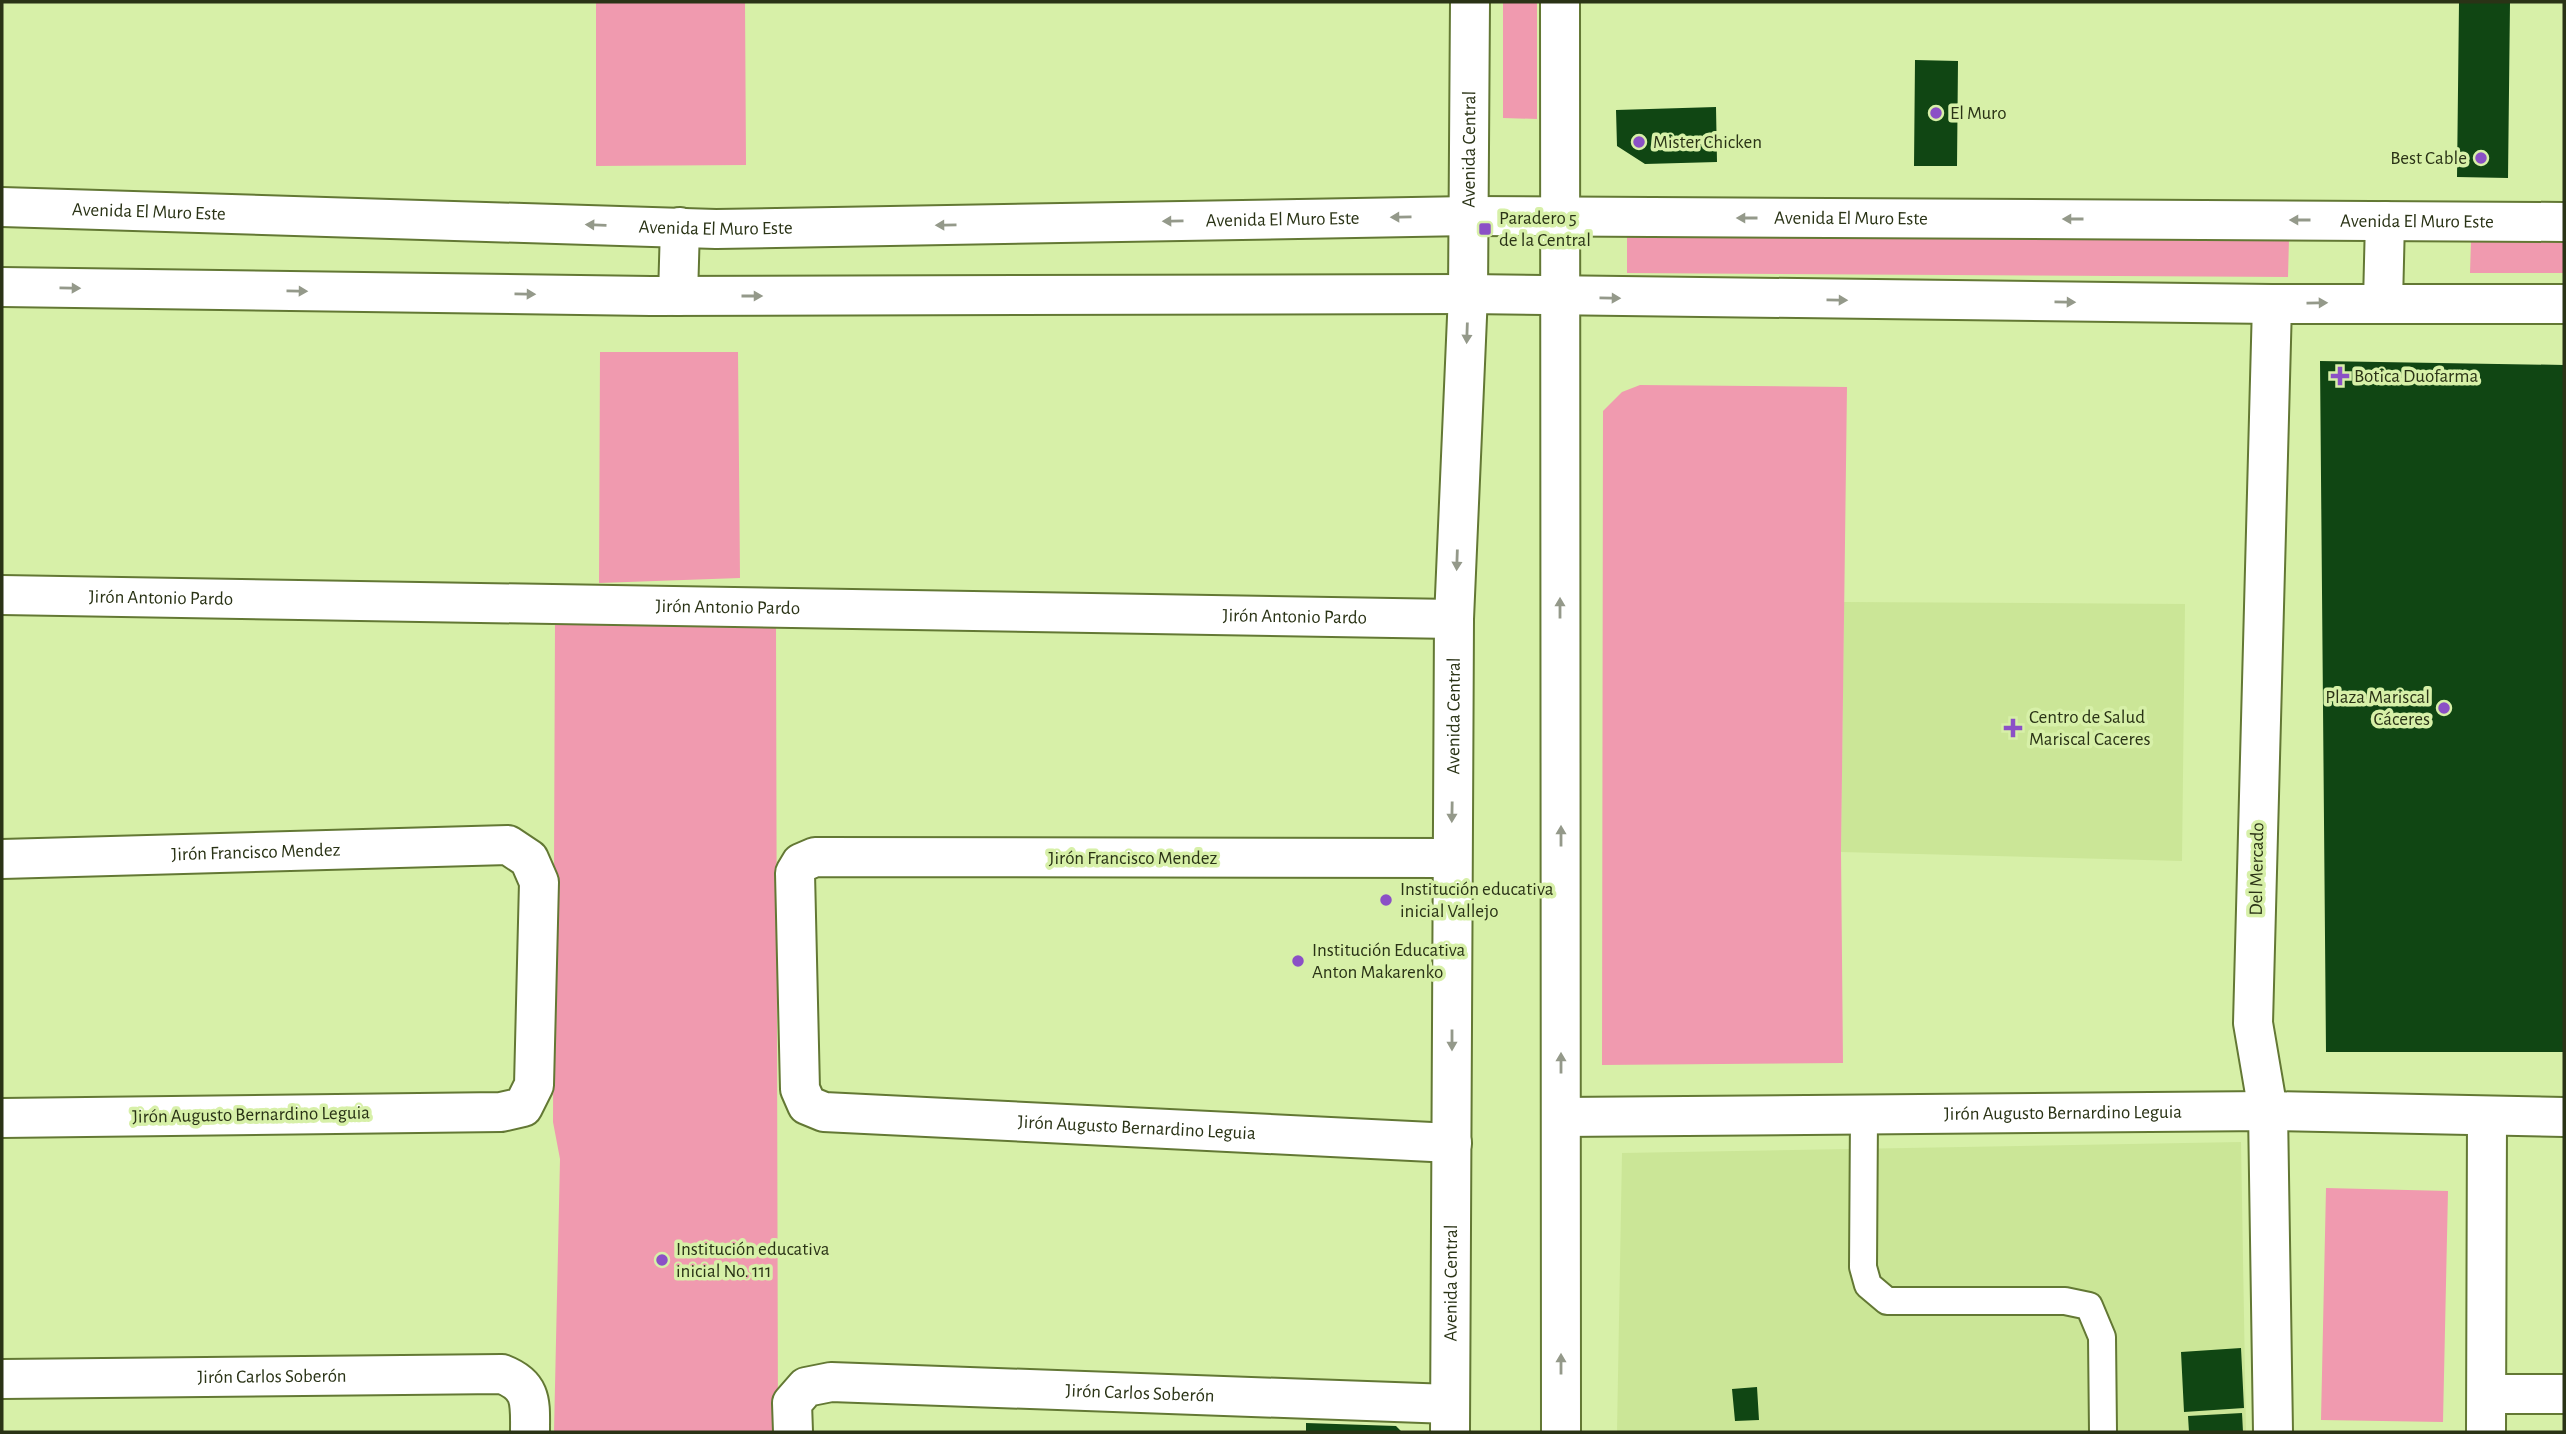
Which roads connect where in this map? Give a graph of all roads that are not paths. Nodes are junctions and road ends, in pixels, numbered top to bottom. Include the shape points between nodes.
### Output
1 (1470, 2) edge
2 (1560, 2) edge
3 (2, 207) edge
4 (1469, 216) junction
5 (1560, 217) junction
6 (2385, 221) junction
7 (2564, 222) edge
8 (680, 227) junction
9 (2, 287) edge
10 (1468, 294) junction
11 (678, 296) junction
12 (1560, 298) junction
13 (2383, 302) junction
14 (2564, 303) edge
15 (2272, 304) junction
16 (2, 595) edge
17 (1454, 619) junction
18 (1451, 858) junction
19 (2, 859) edge
20 (2268, 1111) junction
21 (501, 1112) joint
22 (824, 1112) joint
23 (1864, 1115) junction
24 (2487, 1116) junction
25 (1561, 1117) junction
26 (2564, 1117) edge
27 (2, 1118) edge
28 (1452, 1143) junction
29 (2, 1380) edge
30 (2487, 1394) junction
31 (2564, 1394) edge
32 (530, 1415) edge
33 (1450, 1418) edge
34 (793, 1432) edge
35 (1561, 1432) edge
36 (2103, 1432) edge
37 (2273, 1432) edge
38 (2486, 1432) edge

1 - 4 street, Avenida Central
2 - 5 street
8 -> 3 street, Avenida El Muro Este
4 - 5 street, Avenida El Muro Este
4 -> 8 street, Avenida El Muro Este
4 - 10 street, Avenida Central
6 -> 5 street, Avenida El Muro Este
5 - 12 street
6 - 7 street, Avenida El Muro Este
6 - 13 street
8 - 11 street
9 -> 11 street
11 -> 10 street
10 - 12 street
10 -> 17 street, Avenida Central
12 -> 15 street
25 -> 12 street
13 - 14 street
15 -> 13 street
15 - 20 street, Del Mercado via 2253,1023
16 - 17 street, Jirón Antonio Pardo
17 -> 18 street, Avenida Central
18 - 22 street, Jirón Francisco Mendez via 815,857 801,863 795,873 800,1089 807,1105
18 -> 28 street, Avenida Central
19 - 21 street, Jirón Francisco Mendez via 508,845 529,859 539,882 534,1085 523,1107
20 - 23 street, Jirón Augusto Bernardino Leguia
20 - 24 street, Jirón Augusto Bernardino Leguia
20 - 37 street, Del Mercado
21 - 27 street, Jirón Augusto Bernardino Leguia
22 - 28 street, Jirón Augusto Bernardino Leguia
23 - 25 street, Jirón Augusto Bernardino Leguia
23 - 36 lane via 1863,1267 1868,1285 1887,1301 2064,1301 2089,1306 2102,1337
24 - 26 street, Jirón Augusto Bernardino Leguia
24 - 30 street
35 -> 25 street
28 - 33 street, Avenida Central
29 - 32 street, Jirón Carlos Soberón via 502,1374 518,1380
30 - 31 street
30 - 38 street
33 - 34 street, Jirón Carlos Soberón via 831,1382 806,1387 792,1403

